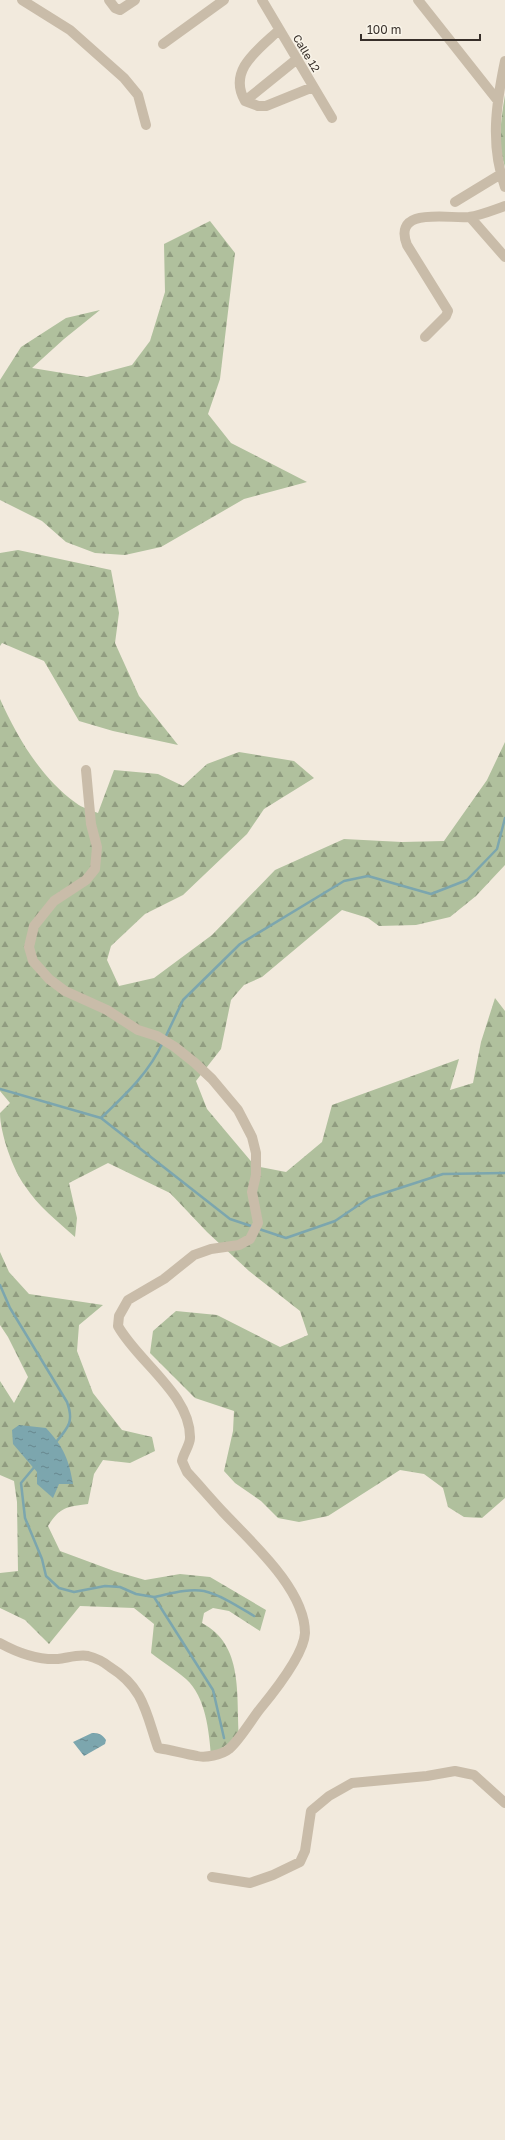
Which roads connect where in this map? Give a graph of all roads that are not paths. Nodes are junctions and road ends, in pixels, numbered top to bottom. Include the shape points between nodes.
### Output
1 (22, 0) edge
2 (109, 0) edge
3 (135, 0) edge
4 (224, 0) edge
5 (262, 0) edge
6 (418, 0) edge
7 (279, 30) junction
8 (163, 44) dead end
9 (297, 59) junction
10 (505, 61) edge
11 (313, 87) junction
12 (245, 101) junction
13 (498, 101) junction
14 (332, 118) dead end
15 (146, 125) dead end
16 (501, 174) junction
17 (505, 187) edge
18 (455, 202) dead end
19 (505, 206) edge
20 (470, 217) junction
21 (505, 257) edge
22 (425, 337) dead end
23 (86, 770) dead end
24 (0, 1643) edge
25 (505, 1803) edge
26 (212, 1877) dead end

1 - 15 street via 70,30 124,78 138,95
2 - 3 street via 120,10
4 - 8 street
5 - 7 street, Calle 12
6 - 13 street
7 - 9 street, Calle 12
7 - 12 street via 245,62 238,82
9 - 11 street, Calle 12
9 - 12 street
10 - 13 street
11 - 12 street via 266,106
11 - 14 street, Calle 12
13 - 16 street via 495,140
16 - 17 street
16 - 18 street
19 - 20 street
20 - 21 street
20 - 22 street via 419,218 409,222 404,228 403,235 407,245 448,311
23 - 24 street via 91,824 97,847 95,869 86,880 54,901 34,926 29,947 33,961 49,979 65,991 107,1010 138,1030 157,1036 175,1047 212,1079 238,1110 252,1137 256,1153 256,1175 252,1192 258,1223 250,1240 194,1255 164,1279 133,1296 124,1306 118,1326 181,1407 190,1440 182,1461 187,1472 262,1552 289,1588 303,1620 305,1634 300,1650 272,1693 228,1750 198,1757 178,1750 158,1748 148,1714 137,1690 119,1672 104,1662 88,1656 56,1659 29,1656
25 - 26 street via 474,1776 455,1771 352,1783 311,1811 305,1850 300,1862 250,1883

